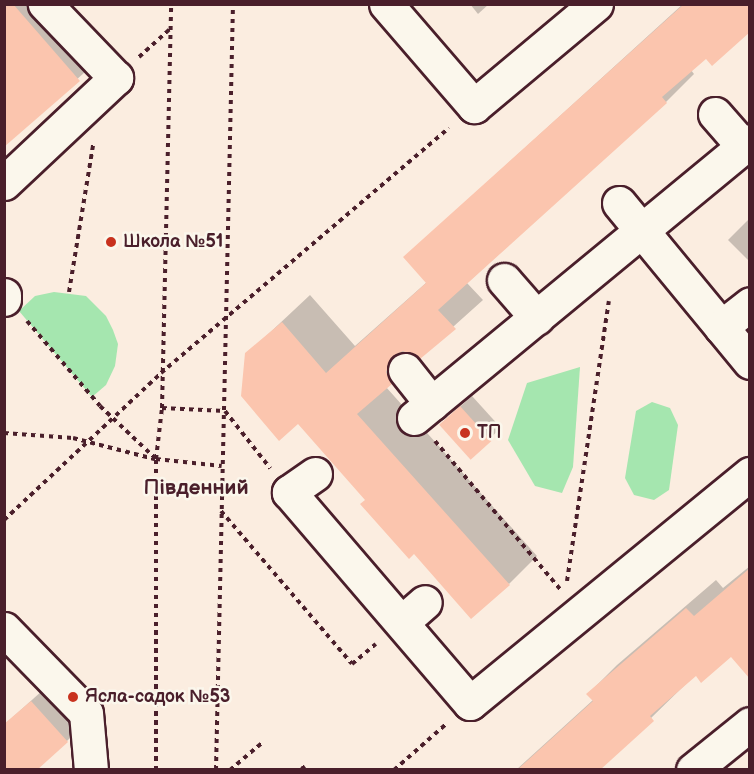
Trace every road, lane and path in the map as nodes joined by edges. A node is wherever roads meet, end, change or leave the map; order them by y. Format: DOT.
graph roads {
  1 [pos="45,4"];
  2 [pos="171,4"];
  3 [pos="233,4"];
  4 [pos="596,4"];
  5 [pos="399,9"];
  6 [pos="171,28"];
  7 [pos="116,78"];
  8 [pos="474,106"];
  9 [pos="715,114"];
  10 [pos="94,142"];
  11 [pos="746,144"];
  12 [pos="4,183"];
  13 [pos="619,203"];
  14 [pos="643,231"];
  15 [pos="616,252"];
  16 [pos="504,279"];
  17 [pos="69,292"];
  18 [pos="5,297"];
  19 [pos="750,304"];
  20 [pos="225,318"];
  21 [pos="537,318"];
  22 [pos="721,327"];
  23 [pos="750,362"];
  24 [pos="405,370"];
  25 [pos="161,373"];
  26 [pos="162,408"];
  27 [pos="225,411"];
  28 [pos="423,411"];
  29 [pos="112,418"];
  30 [pos="4,433"];
  31 [pos="89,442"];
  32 [pos="156,459"];
  33 [pos="222,466"];
  34 [pos="750,474"];
  35 [pos="302,483"];
  36 [pos="221,511"];
  37 [pos="4,520"];
  38 [pos="4,629"];
  39 [pos="352,664"];
  40 [pos="470,703"];
  41 [pos="750,724"];
  42 [pos="263,742"];
  43 [pos="696,761"];
  44 [pos="91,770"];
  45 [pos="156,770"];
  46 [pos="216,770"];
  47 [pos="230,770"];
  48 [pos="394,770"];
  1 -- 7 [label="lane"];
  2 -- 6 [label="path"];
  3 -- 20 [label="path"];
  4 -- 8 [label="lane"];
  5 -- 8 [label="lane"];
  6 -- 7 [label="path"];
  6 -- 25 [label="path"];
  7 -- 12 [label="lane"];
  8 -- 20 [label="path"];
  9 -- 11 [label="lane"];
  10 -- 17 [label="path"];
  11 -- 14 [label="lane"];
  13 -- 14 [label="lane"];
  14 -- 15 [label="lane"];
  14 -- 22 [label="lane"];
  15 -- 21 [label="lane"];
  15 -- 28 [label="path"];
  16 -- 21 [label="lane"];
  18 -- 29 [label="path"];
  19 -- 22 [label="lane"];
  20 -- 25 [label="path"];
  20 -- 27 [label="path"];
  21 -- 28 [label="lane"];
  22 -- 23 [label="lane"];
  24 -- 28 [label="lane"];
  25 -- 26 [label="path"];
  25 -- 29 [label="path"];
  26 -- 27 [label="path"];
  26 -- 32 [label="path"];
  27 -- 33 [label="path"];
  27 -- 35 [label="path"];
  29 -- 31 [label="path"];
  29 -- 32 [label="path"];
  30 -- 31 [label="path"];
  31 -- 32 [label="path"];
  31 -- 37 [label="path"];
  32 -- 33 [label="path"];
  32 -- 45 [label="path"];
  33 -- 36 [label="path"];
  34 -- 40 [label="lane"];
  35 -- 40 [label="lane"];
  36 -- 39 [label="path"];
  36 -- 46 [label="path"];
  38 -- 44 [label="lane"];
  40 -- 48 [label="path"];
  41 -- 43 [label="lane"];
  42 -- 47 [label="path"];
}
